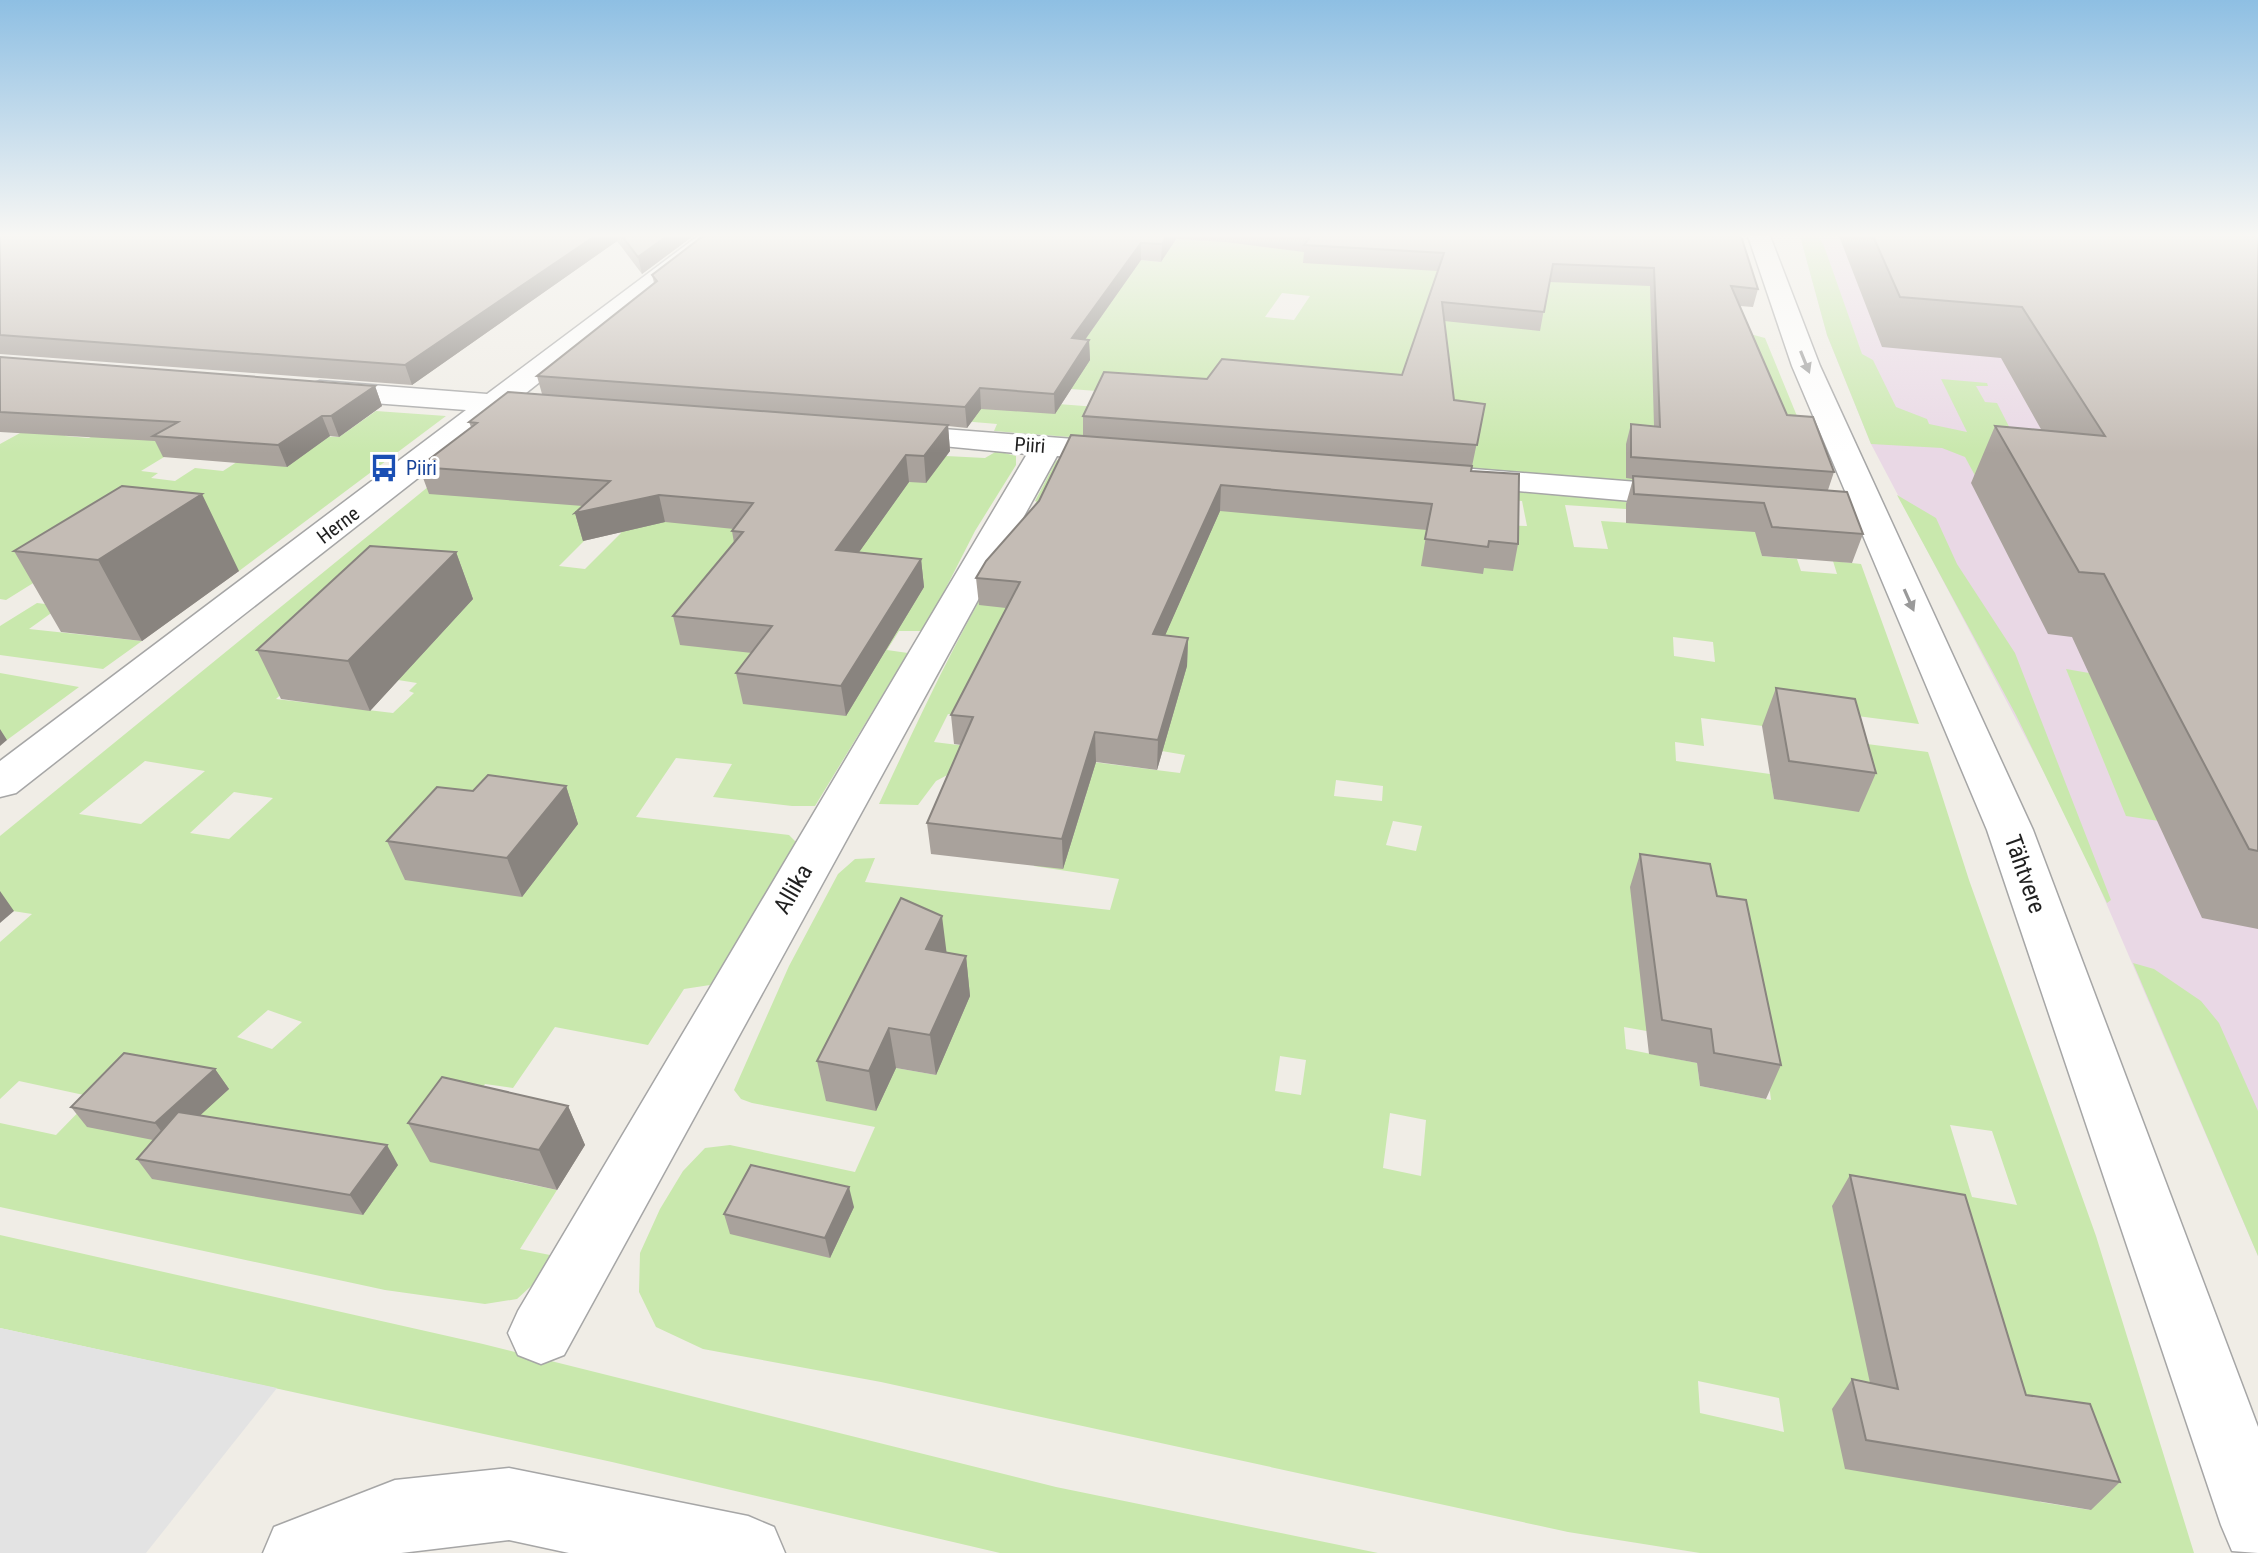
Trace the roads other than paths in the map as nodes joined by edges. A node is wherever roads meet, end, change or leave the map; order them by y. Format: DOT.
graph roads {
  1 [pos="619,308"];
  2 [pos="1781,308"];
  3 [pos="294,388"];
  4 [pos="496,404"];
  5 [pos="580,410"];
  6 [pos="866,432"];
  7 [pos="1047,446"];
  8 [pos="1148,454"];
  9 [pos="1429,475"];
  10 [pos="1716,498"];
  11 [pos="1759,501"];
  12 [pos="1869,510"];
  13 [pos="0,783"];
  14 [pos="541,1333"];
  15 [pos="2258,1525"];
  16 [pos="300,1553"];
  17 [pos="748,1553"];
  1 -- 4 [label="street, Herne"];
  2 -- 12 [label="street, Tähtvere, one-way"];
  3 -- 4 [label="street"];
  4 -- 5 [label="street"];
  4 -- 13 [label="street, Herne"];
  6 -- 7 [label="street, Piiri"];
  7 -- 8 [label="street, Piiri"];
  7 -- 14 [label="street, Allika"];
  9 -- 10 [label="street"];
  11 -- 12 [label="street"];
  12 -- 15 [label="street, Tähtvere, one-way"];
  16 -- 17 [label="street"];
}
